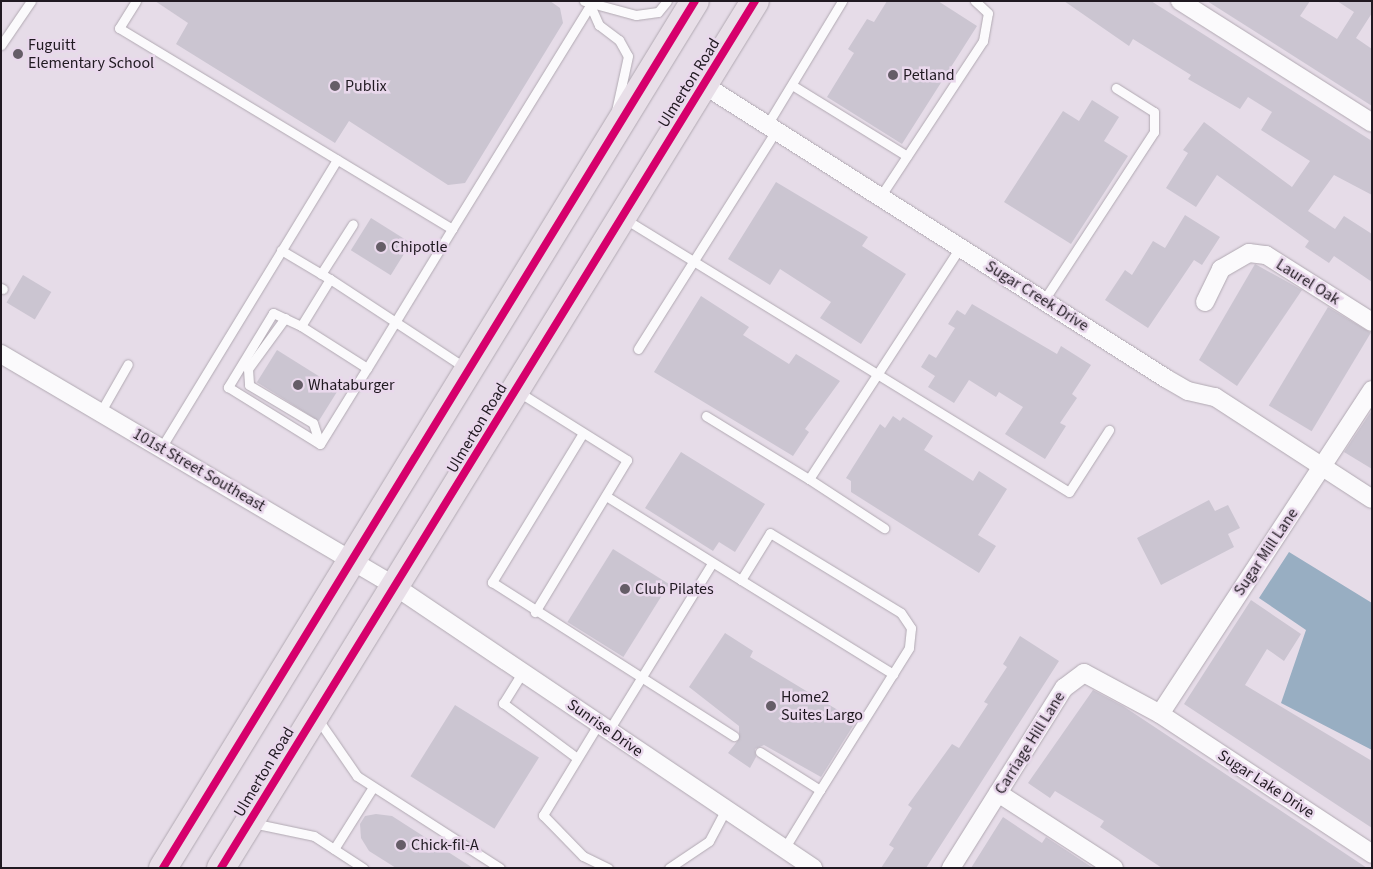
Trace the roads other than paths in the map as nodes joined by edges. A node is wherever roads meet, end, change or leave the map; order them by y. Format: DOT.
graph roads {
  1 [pos="31,1"];
  2 [pos="136,1"];
  3 [pos="667,1"];
  4 [pos="695,1"];
  5 [pos="755,1"];
  6 [pos="842,1"];
  7 [pos="975,1"];
  8 [pos="1180,1"];
  9 [pos="589,2"];
  10 [pos="1,45"];
  11 [pos="704,85"];
  12 [pos="792,85"];
  13 [pos="1116,88"];
  14 [pos="1372,123"];
  15 [pos="771,128"];
  16 [pos="612,137"];
  17 [pos="907,156"];
  18 [pos="338,160"];
  19 [pos="880,197"];
  20 [pos="622,218"];
  21 [pos="353,224"];
  22 [pos="452,229"];
  23 [pos="960,247"];
  24 [pos="281,250"];
  25 [pos="692,261"];
  26 [pos="325,277"];
  27 [pos="1044,300"];
  28 [pos="1205,302"];
  29 [pos="285,318"];
  30 [pos="1372,322"];
  31 [pos="394,325"];
  32 [pos="301,326"];
  33 [pos="638,349"];
  34 [pos="1,354"];
  35 [pos="128,364"];
  36 [pos="367,368"];
  37 [pos="470,370"];
  38 [pos="877,374"];
  39 [pos="1372,390"];
  40 [pos="516,391"];
  41 [pos="100,413"];
  42 [pos="706,416"];
  43 [pos="1109,430"];
  44 [pos="583,433"];
  45 [pos="320,444"];
  46 [pos="161,448"];
  47 [pos="1322,468"];
  48 [pos="809,479"];
  49 [pos="606,496"];
  50 [pos="1372,499"];
  51 [pos="884,528"];
  52 [pos="353,560"];
  53 [pos="712,563"];
  54 [pos="741,580"];
  55 [pos="396,587"];
  56 [pos="536,612"];
  57 [pos="522,673"];
  58 [pos="893,674"];
  59 [pos="641,678"];
  60 [pos="315,714"];
  61 [pos="1160,714"];
  62 [pos="604,727"];
  63 [pos="734,736"];
  64 [pos="760,752"];
  65 [pos="577,758"];
  66 [pos="373,787"];
  67 [pos="820,790"];
  68 [pos="998,793"];
  69 [pos="725,811"];
  70 [pos="249,823"];
  71 [pos="334,849"];
  72 [pos="784,849"];
  73 [pos="1372,854"];
  74 [pos="163,868"];
  75 [pos="221,868"];
  76 [pos="363,868"];
  77 [pos="500,868"];
  78 [pos="608,868"];
  79 [pos="670,868"];
  80 [pos="814,868"];
  81 [pos="951,868"];
  82 [pos="1114,868"];
  1 -- 10 [label="lane"];
  2 -- 18 [label="lane"];
  3 -- 9 [label="lane"];
  4 -- 16 [label="main road"];
  5 -- 11 [label="main road, Ulmerton Road"];
  6 -- 12 [label="lane"];
  7 -- 17 [label="lane"];
  8 -- 14 [label="street"];
  9 -- 16 [label="lane"];
  9 -- 22 [label="lane"];
  11 -- 15 [label="street, Sugar Creek Drive"];
  11 -- 20 [label="main road, Ulmerton Road"];
  12 -- 15 [label="lane"];
  12 -- 17 [label="lane"];
  13 -- 27 [label="lane"];
  15 -- 19 [label="street, Sugar Creek Drive"];
  15 -- 25 [label="lane"];
  16 -- 37 [label="main road"];
  17 -- 19 [label="lane"];
  18 -- 22 [label="lane"];
  18 -- 24 [label="lane"];
  19 -- 23 [label="street, Sugar Creek Drive"];
  20 -- 25 [label="lane"];
  20 -- 40 [label="main road, Ulmerton Road"];
  21 -- 26 [label="lane"];
  22 -- 31 [label="lane"];
  23 -- 27 [label="street, Sugar Creek Drive"];
  23 -- 38 [label="lane"];
  24 -- 26 [label="lane"];
  24 -- 46 [label="lane"];
  25 -- 33 [label="lane"];
  25 -- 38 [label="lane"];
  26 -- 31 [label="lane"];
  26 -- 32 [label="lane"];
  27 -- 47 [label="street, Sugar Creek Drive"];
  28 -- 30 [label="street, Laurel Oak"];
  29 -- 32 [label="lane"];
  29 -- 45 [label="lane"];
  29 -- 45 [label="lane"];
  31 -- 36 [label="lane"];
  31 -- 37 [label="lane"];
  32 -- 36 [label="lane"];
  34 -- 41 [label="street, 101st Street Southeast"];
  35 -- 41 [label="lane"];
  36 -- 45 [label="lane"];
  37 -- 52 [label="main road"];
  38 -- 43 [label="lane"];
  38 -- 48 [label="lane"];
  39 -- 47 [label="street, Sugar Mill Lane"];
  40 -- 44 [label="lane"];
  40 -- 55 [label="main road, Ulmerton Road"];
  41 -- 46 [label="street, 101st Street Southeast"];
  42 -- 48 [label="lane"];
  44 -- 49 [label="lane"];
  44 -- 56 [label="lane"];
  46 -- 52 [label="street, 101st Street Southeast"];
  47 -- 50 [label="street, Sugar Creek Drive"];
  47 -- 61 [label="street, Sugar Mill Lane"];
  48 -- 51 [label="lane"];
  49 -- 53 [label="lane"];
  49 -- 56 [label="lane"];
  52 -- 55 [label="street, 101st Street Southeast"];
  52 -- 74 [label="main road"];
  53 -- 54 [label="lane"];
  53 -- 59 [label="lane"];
  54 -- 58 [label="lane"];
  54 -- 58 [label="lane"];
  55 -- 57 [label="street, Sunrise Drive"];
  55 -- 60 [label="main road, Ulmerton Road"];
  56 -- 59 [label="lane"];
  57 -- 62 [label="street, Sunrise Drive"];
  57 -- 65 [label="lane"];
  58 -- 67 [label="lane"];
  59 -- 62 [label="lane"];
  59 -- 63 [label="lane"];
  60 -- 66 [label="lane"];
  60 -- 70 [label="main road, Ulmerton Road"];
  61 -- 68 [label="street, Carriage Hill Lane"];
  61 -- 73 [label="street, Sugar Lake Drive"];
  62 -- 65 [label="lane"];
  62 -- 69 [label="street, Sunrise Drive"];
  64 -- 67 [label="lane"];
  65 -- 78 [label="lane"];
  66 -- 71 [label="lane"];
  66 -- 77 [label="lane"];
  67 -- 72 [label="lane"];
  68 -- 81 [label="street, Carriage Hill Lane"];
  68 -- 82 [label="street"];
  69 -- 72 [label="street, Sunrise Drive"];
  69 -- 79 [label="lane"];
  70 -- 71 [label="lane"];
  70 -- 75 [label="main road, Ulmerton Road"];
  71 -- 76 [label="lane"];
  72 -- 80 [label="street, Sunrise Drive"];
}
